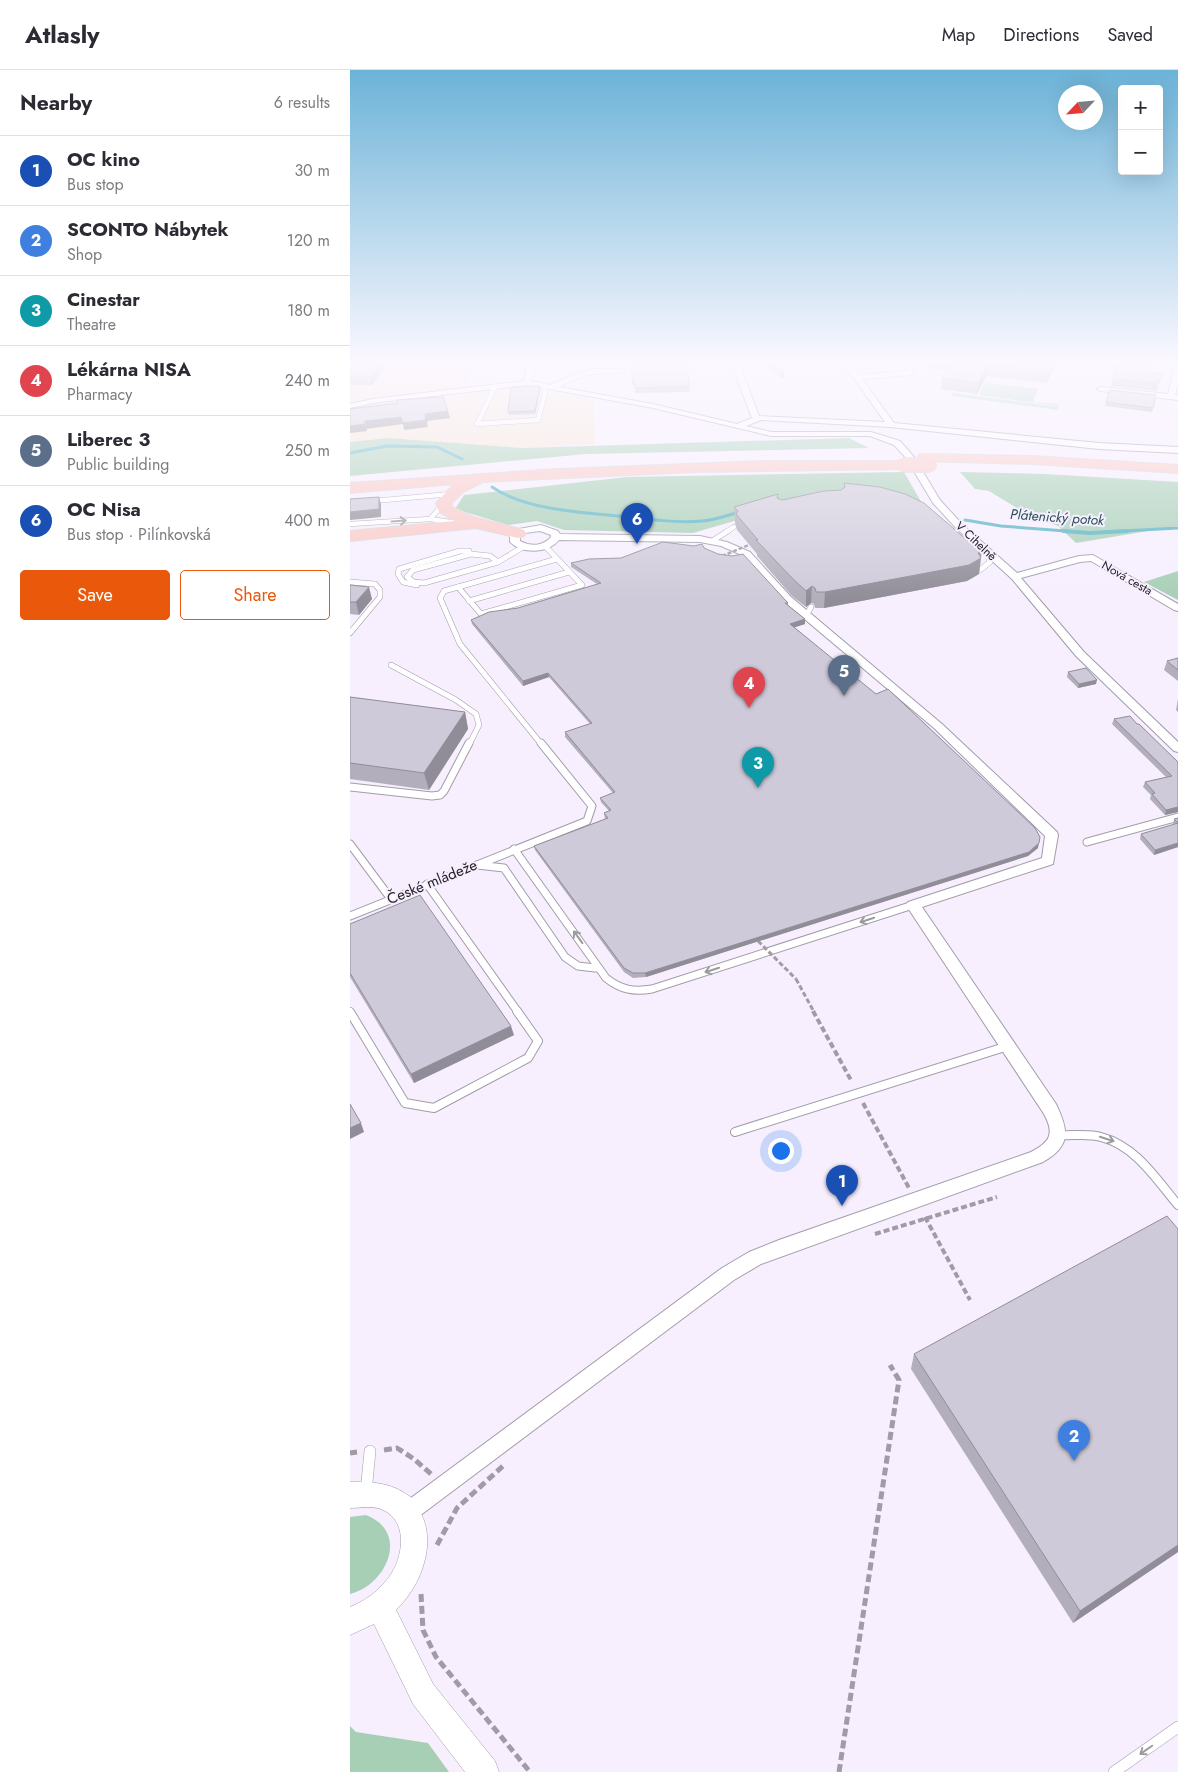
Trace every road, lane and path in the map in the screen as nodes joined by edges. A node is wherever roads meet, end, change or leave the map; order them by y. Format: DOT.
graph roads {
  1 [pos="896,442"];
  2 [pos="1063,442"];
  3 [pos="1178,450"];
  4 [pos="900,461"];
  5 [pos="927,462"];
  6 [pos="1178,468"];
  7 [pos="547,472"];
  8 [pos="1178,476"];
  9 [pos="350,480"];
  10 [pos="350,488"];
  11 [pos="447,498"];
  12 [pos="368,502"];
  13 [pos="430,519"];
  14 [pos="350,524"];
  15 [pos="462,524"];
  16 [pos="485,525"];
  17 [pos="734,527"];
  18 [pos="350,536"];
  19 [pos="556,537"];
  20 [pos="520,540"];
  21 [pos="712,541"];
  22 [pos="749,545"];
  23 [pos="545,546"];
  24 [pos="987,552"];
  25 [pos="484,554"];
  26 [pos="717,558"];
  27 [pos="557,559"];
  28 [pos="498,562"];
  29 [pos="980,570"];
  30 [pos="569,572"];
  31 [pos="1015,577"];
  32 [pos="431,581"];
  33 [pos="350,582"];
  34 [pos="458,587"];
  35 [pos="469,601"];
  36 [pos="1178,608"];
  37 [pos="352,627"];
  38 [pos="350,633"];
  39 [pos="391,665"];
  40 [pos="1178,748"];
  41 [pos="350,787"];
  42 [pos="1178,817"];
  43 [pos="1087,842"];
  44 [pos="351,846"];
  45 [pos="514,849"];
  46 [pos="472,866"];
  47 [pos="426,884"];
  48 [pos="391,899"];
  49 [pos="913,905"];
  50 [pos="350,916"];
  51 [pos="758,942"];
  52 [pos="595,968"];
  53 [pos="350,1012"];
  54 [pos="1008,1046"];
  55 [pos="858,1093"];
  56 [pos="735,1132"];
  57 [pos="1058,1135"];
  58 [pos="997,1197"];
  59 [pos="916,1200"];
  60 [pos="1178,1205"];
  61 [pos="925,1218"];
  62 [pos="872,1235"];
  63 [pos="970,1300"];
  64 [pos="890,1365"];
  65 [pos="370,1452"];
  66 [pos="350,1453"];
  67 [pos="508,1462"];
  68 [pos="443,1486"];
  69 [pos="358,1493"];
  70 [pos="457,1508"];
  71 [pos="407,1513"];
  72 [pos="435,1550"];
  73 [pos="423,1588"];
  74 [pos="380,1608"];
  75 [pos="350,1621"];
  76 [pos="1178,1727"];
  77 [pos="484,1772"];
  78 [pos="530,1772"];
  79 [pos="839,1772"];
  80 [pos="1114,1772"];
  1 -- 24 [label="street, V Cihelně"];
  2 -- 3 [label="street"];
  4 -- 5 [label="highway, bridge"];
  4 -- 7 [label="highway"];
  4 -- 9 [label="highway"];
  5 -- 6 [label="highway"];
  5 -- 8 [label="highway"];
  7 -- 10 [label="highway"];
  7 -- 11 [label="highway"];
  11 -- 12 [label="lane"];
  11 -- 13 [label="lane"];
  11 -- 16 [label="highway"];
  14 -- 13 [label="lane, one-way"];
  13 -- 15 [label="lane"];
  15 -- 16 [label="highway"];
  15 -- 18 [label="highway"];
  16 -- 20 [label="highway"];
  17 -- 21 [label="lane"];
  19 -- 20 [label="street"];
  19 -- 21 [label="street"];
  19 -- 23 [label="street"];
  20 -- 23 [label="street"];
  20 -- 28 [label="lane"];
  21 -- 49 [label="street"];
  22 -- 26 [label="path, bridge"];
  23 -- 27 [label="lane"];
  24 -- 29 [label="lane"];
  24 -- 31 [label="street, V Cihelně"];
  25 -- 28 [label="lane"];
  25 -- 32 [label="lane"];
  25 -- 32 [label="lane"];
  27 -- 30 [label="lane"];
  27 -- 34 [label="lane"];
  28 -- 32 [label="lane"];
  30 -- 35 [label="lane"];
  30 -- 35 [label="lane"];
  31 -- 36 [label="street, Nová cesta"];
  31 -- 40 [label="street, V Cihelně"];
  33 -- 37 [label="lane"];
  34 -- 35 [label="lane"];
  34 -- 45 [label="lane, České mládeže"];
  37 -- 38 [label="lane"];
  39 -- 41 [label="lane"];
  42 -- 43 [label="lane"];
  44 -- 48 [label="lane"];
  45 -- 46 [label="lane, České mládeže"];
  49 -- 45 [label="lane, one-way"];
  46 -- 47 [label="lane, České mládeže"];
  46 -- 52 [label="lane"];
  47 -- 48 [label="lane, České mládeže"];
  47 -- 53 [label="lane"];
  48 -- 50 [label="lane, České mládeže"];
  49 -- 54 [label="street"];
  51 -- 55 [label="path, bridge"];
  54 -- 55 [label="lane"];
  54 -- 57 [label="street"];
  55 -- 56 [label="lane"];
  55 -- 59 [label="path"];
  57 -- 59 [label="street"];
  57 -- 60 [label="lane, one-way"];
  58 -- 61 [label="path"];
  59 -- 61 [label="path"];
  59 -- 68 [label="street"];
  61 -- 62 [label="path"];
  61 -- 63 [label="path"];
  64 -- 79 [label="path"];
  65 -- 66 [label="path"];
  65 -- 68 [label="path"];
  65 -- 69 [label="lane"];
  67 -- 70 [label="path"];
  68 -- 70 [label="path"];
  68 -- 71 [label="street"];
  69 -- 71 [label="street"];
  70 -- 72 [label="path"];
  71 -- 74 [label="street"];
  73 -- 78 [label="path"];
  74 -- 75 [label="street"];
  74 -- 77 [label="street"];
  76 -- 80 [label="lane, one-way"];
}
